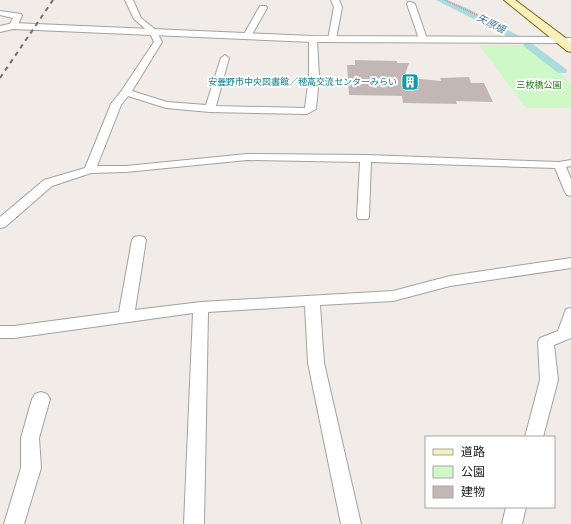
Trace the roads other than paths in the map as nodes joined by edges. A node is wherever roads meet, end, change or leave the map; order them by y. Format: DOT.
graph roads {
  1 [pos="129,0"];
  2 [pos="335,0"];
  3 [pos="509,0"];
  4 [pos="412,4"];
  5 [pos="263,8"];
  6 [pos="0,14"];
  7 [pos="13,26"];
  8 [pos="0,29"];
  9 [pos="153,32"];
  10 [pos="247,36"];
  11 [pos="313,39"];
  12 [pos="332,39"];
  13 [pos="423,40"];
  14 [pos="566,40"];
  15 [pos="571,48"];
  16 [pos="225,58"];
  17 [pos="126,92"];
  18 [pos="210,109"];
  19 [pos="366,158"];
  20 [pos="571,163"];
  21 [pos="559,165"];
  22 [pos="90,170"];
  23 [pos="571,192"];
  24 [pos="363,216"];
  25 [pos="0,224"];
  26 [pos="140,240"];
  27 [pos="571,263"];
  28 [pos="312,300"];
  29 [pos="201,307"];
  30 [pos="571,313"];
  31 [pos="126,317"];
  32 [pos="0,332"];
  33 [pos="41,399"];
  34 [pos="534,436"];
  35 [pos="516,508"];
  36 [pos="14,524"];
  37 [pos="194,524"];
  38 [pos="351,524"];
  39 [pos="512,524"];
  1 -- 9 [label="street"];
  2 -- 12 [label="street"];
  3 -- 14 [label="main road"];
  4 -- 13 [label="street"];
  5 -- 10 [label="street"];
  6 -- 7 [label="street"];
  7 -- 8 [label="street"];
  7 -- 9 [label="street"];
  9 -- 10 [label="street"];
  9 -- 17 [label="street"];
  10 -- 11 [label="street"];
  11 -- 12 [label="street"];
  11 -- 18 [label="street"];
  12 -- 13 [label="street"];
  13 -- 14 [label="street"];
  14 -- 15 [label="main road"];
  16 -- 18 [label="street"];
  17 -- 18 [label="street"];
  17 -- 22 [label="street"];
  19 -- 21 [label="street"];
  19 -- 22 [label="street"];
  19 -- 24 [label="street"];
  20 -- 21 [label="street"];
  21 -- 23 [label="street"];
  22 -- 25 [label="street"];
  26 -- 31 [label="street"];
  27 -- 28 [label="street"];
  28 -- 29 [label="street"];
  28 -- 38 [label="street"];
  29 -- 31 [label="street"];
  29 -- 37 [label="street"];
  30 -- 34 [label="street"];
  31 -- 32 [label="street"];
  33 -- 36 [label="street"];
  35 -- 39 [label="street"];
}
